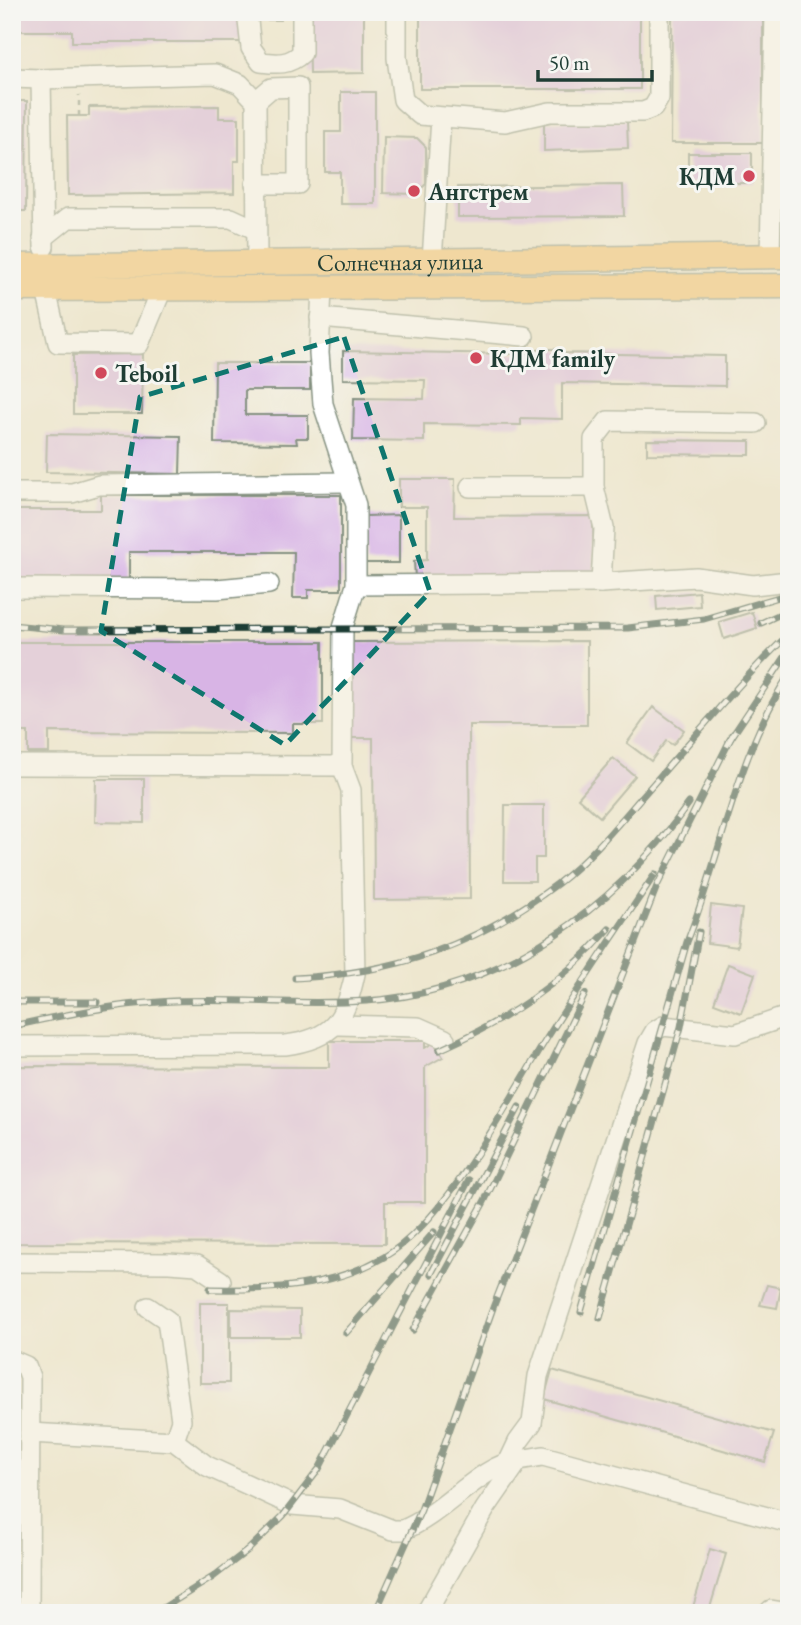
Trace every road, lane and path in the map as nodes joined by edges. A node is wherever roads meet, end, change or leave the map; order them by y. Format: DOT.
graph roads {
  1 [pos="247,12"];
  2 [pos="302,12"];
  3 [pos="397,12"];
  4 [pos="659,12"];
  5 [pos="775,12"];
  6 [pos="12,78"];
  7 [pos="79,78"];
  8 [pos="41,79"];
  9 [pos="256,101"];
  10 [pos="79,116"];
  11 [pos="441,118"];
  12 [pos="255,184"];
  13 [pos="255,229"];
  14 [pos="43,238"];
  15 [pos="779,257"];
  16 [pos="432,261"];
  17 [pos="257,262"];
  18 [pos="46,265"];
  19 [pos="12,266"];
  20 [pos="789,286"];
  21 [pos="12,289"];
  22 [pos="162,289"];
  23 [pos="322,289"];
  24 [pos="46,290"];
  25 [pos="320,318"];
  26 [pos="524,336"];
  27 [pos="755,423"];
  28 [pos="347,482"];
  29 [pos="470,487"];
  30 [pos="594,487"];
  31 [pos="12,493"];
  32 [pos="789,581"];
  33 [pos="601,583"];
  34 [pos="269,584"];
  35 [pos="356,585"];
  36 [pos="12,588"];
  37 [pos="12,765"];
  38 [pos="342,766"];
  39 [pos="785,1017"];
  40 [pos="337,1025"];
  41 [pos="445,1039"];
  42 [pos="12,1046"];
  43 [pos="12,1262"];
  44 [pos="221,1281"];
  45 [pos="148,1307"];
  46 [pos="12,1360"];
  47 [pos="30,1433"];
  48 [pos="174,1441"];
  49 [pos="514,1461"];
  50 [pos="789,1523"];
  51 [pos="24,1607"];
  52 [pos="426,1613"];
  53 [pos="768,1613"];
  54 [pos="789,1613"];
  1 -- 2 [label="lane"];
  3 -- 11 [label="lane"];
  4 -- 11 [label="lane"];
  5 -- 15 [label="lane"];
  6 -- 8 [label="lane"];
  7 -- 8 [label="lane"];
  7 -- 9 [label="lane"];
  7 -- 10 [label="path"];
  8 -- 14 [label="lane"];
  9 -- 12 [label="lane"];
  9 -- 12 [label="lane"];
  11 -- 16 [label="lane"];
  12 -- 13 [label="lane"];
  13 -- 14 [label="lane"];
  13 -- 17 [label="lane"];
  14 -- 18 [label="lane"];
  15 -- 16 [label="main road, Солнечная улица"];
  16 -- 17 [label="main road, Солнечная улица"];
  17 -- 18 [label="main road, Солнечная улица"];
  18 -- 19 [label="main road, Солнечная улица"];
  20 -- 23 [label="main road, Солнечная улица"];
  21 -- 24 [label="main road, Солнечная улица"];
  22 -- 23 [label="main road, Солнечная улица"];
  22 -- 24 [label="main road, Солнечная улица"];
  22 -- 24 [label="lane"];
  23 -- 25 [label="lane"];
  25 -- 26 [label="lane"];
  25 -- 28 [label="lane"];
  27 -- 30 [label="lane"];
  28 -- 31 [label="lane"];
  28 -- 35 [label="lane"];
  29 -- 30 [label="lane"];
  30 -- 33 [label="lane"];
  32 -- 33 [label="lane"];
  33 -- 35 [label="lane"];
  34 -- 36 [label="lane"];
  35 -- 38 [label="lane"];
  37 -- 38 [label="lane"];
  38 -- 40 [label="lane"];
  39 -- 49 [label="lane"];
  40 -- 41 [label="lane"];
  40 -- 42 [label="lane"];
  43 -- 44 [label="lane"];
  45 -- 48 [label="lane"];
  46 -- 47 [label="lane"];
  47 -- 48 [label="lane"];
  47 -- 51 [label="lane"];
  48 -- 49 [label="lane"];
  49 -- 50 [label="lane"];
  49 -- 52 [label="lane"];
  53 -- 54 [label="lane"];
}
